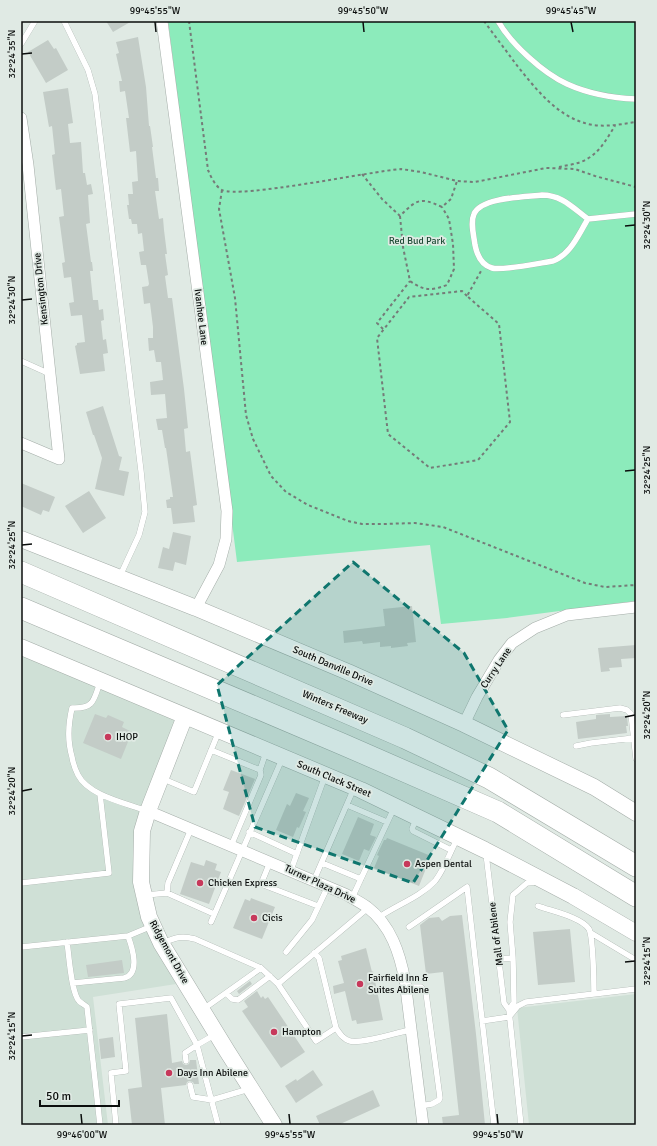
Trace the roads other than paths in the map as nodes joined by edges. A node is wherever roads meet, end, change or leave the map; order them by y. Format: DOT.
graph roads {
  1 [pos="35,21"];
  2 [pos="64,21"];
  3 [pos="162,21"];
  4 [pos="498,21"];
  5 [pos="21,44"];
  6 [pos="636,99"];
  7 [pos="21,118"];
  8 [pos="24,166"];
  9 [pos="636,214"];
  10 [pos="588,219"];
  11 [pos="21,361"];
  12 [pos="50,374"];
  13 [pos="21,443"];
  14 [pos="21,539"];
  15 [pos="21,572"];
  16 [pos="119,578"];
  17 [pos="636,607"];
  18 [pos="21,608"];
  19 [pos="196,608"];
  20 [pos="21,647"];
  21 [pos="101,681"];
  22 [pos="563,715"];
  23 [pos="184,716"];
  24 [pos="464,724"];
  25 [pos="219,731"];
  26 [pos="634,738"];
  27 [pos="576,746"];
  28 [pos="211,750"];
  29 [pos="266,750"];
  30 [pos="282,757"];
  31 [pos="636,759"];
  32 [pos="260,770"];
  33 [pos="326,775"];
  34 [pos="161,778"];
  35 [pos="355,787"];
  36 [pos="100,794"];
  37 [pos="347,805"];
  38 [pos="395,806"];
  39 [pos="148,811"];
  40 [pos="636,813"];
  41 [pos="388,822"];
  42 [pos="191,829"];
  43 [pos="250,832"];
  44 [pos="455,843"];
  45 [pos="231,846"];
  46 [pos="242,850"];
  47 [pos="485,850"];
  48 [pos="297,854"];
  49 [pos="270,862"];
  50 [pos="322,862"];
  51 [pos="636,866"];
  52 [pos="291,870"];
  53 [pos="361,878"];
  54 [pos="314,880"];
  55 [pos="544,881"];
  56 [pos="21,883"];
  57 [pos="328,886"];
  58 [pos="167,893"];
  59 [pos="144,895"];
  60 [pos="636,896"];
  61 [pos="352,898"];
  62 [pos="318,906"];
  63 [pos="538,906"];
  64 [pos="368,908"];
  65 [pos="214,914"];
  66 [pos="378,919"];
  67 [pos="210,922"];
  68 [pos="153,925"];
  69 [pos="409,927"];
  70 [pos="590,933"];
  71 [pos="636,933"];
  72 [pos="128,936"];
  73 [pos="67,942"];
  74 [pos="161,943"];
  75 [pos="21,947"];
  76 [pos="286,952"];
  77 [pos="314,953"];
  78 [pos="513,958"];
  79 [pos="499,959"];
  80 [pos="636,960"];
  81 [pos="261,968"];
  82 [pos="270,976"];
  83 [pos="73,983"];
  84 [pos="278,984"];
  85 [pos="405,987"];
  86 [pos="636,989"];
  87 [pos="226,993"];
  88 [pos="594,994"];
  89 [pos="202,1010"];
  90 [pos="509,1010"];
  91 [pos="509,1017"];
  92 [pos="482,1021"];
  93 [pos="336,1028"];
  94 [pos="90,1030"];
  95 [pos="410,1030"];
  96 [pos="216,1034"];
  97 [pos="21,1038"];
  98 [pos="197,1045"];
  99 [pos="186,1061"];
  100 [pos="190,1085"];
  101 [pos="251,1088"];
  102 [pos="212,1100"];
  103 [pos="420,1106"];
  104 [pos="100,1125"];
  105 [pos="116,1125"];
  106 [pos="218,1125"];
  107 [pos="274,1125"];
  108 [pos="423,1125"];
  109 [pos="494,1125"];
  110 [pos="521,1125"];
  1 -- 5 [label="lane"];
  2 -- 16 [label="lane"];
  3 -- 19 [label="street, Ivanhoe Lane"];
  4 -- 6 [label="lane"];
  7 -- 8 [label="street, Kensington Drive"];
  8 -- 12 [label="street, Kensington Drive"];
  9 -- 10 [label="lane"];
  10 -- 10 [label="lane"];
  11 -- 12 [label="lane"];
  12 -- 13 [label="street, Kensington Drive"];
  14 -- 16 [label="main road, South Danville Drive"];
  15 -- 51 [label="highway, Winters Freeway"];
  16 -- 19 [label="main road, South Danville Drive"];
  17 -- 24 [label="street, Curry Lane"];
  18 -- 60 [label="highway"];
  19 -- 24 [label="main road, South Danville Drive"];
  20 -- 21 [label="main road, South Clack Street"];
  21 -- 23 [label="main road, South Clack Street"];
  21 -- 36 [label="lane"];
  22 -- 26 [label="lane"];
  23 -- 25 [label="main road, South Clack Street"];
  23 -- 34 [label="main road, Ridgemont Drive"];
  24 -- 40 [label="main road, South Danville Drive"];
  25 -- 28 [label="lane"];
  25 -- 29 [label="main road, South Clack Street"];
  26 -- 27 [label="lane"];
  26 -- 31 [label="lane"];
  28 -- 32 [label="lane"];
  28 -- 34 [label="lane"];
  29 -- 30 [label="main road, South Clack Street"];
  29 -- 32 [label="lane"];
  30 -- 33 [label="main road, South Clack Street"];
  30 -- 43 [label="lane"];
  32 -- 45 [label="lane"];
  33 -- 35 [label="main road, South Clack Street"];
  33 -- 48 [label="lane"];
  34 -- 39 [label="main road, Ridgemont Drive"];
  35 -- 37 [label="lane"];
  35 -- 38 [label="main road, South Clack Street"];
  36 -- 39 [label="lane"];
  36 -- 56 [label="lane"];
  37 -- 41 [label="lane"];
  37 -- 50 [label="lane"];
  38 -- 41 [label="lane"];
  38 -- 44 [label="main road, South Clack Street"];
  39 -- 42 [label="street, Turner Plaza Drive"];
  39 -- 59 [label="main road, Ridgemont Drive"];
  41 -- 53 [label="lane"];
  42 -- 45 [label="street, Turner Plaza Drive"];
  42 -- 58 [label="lane"];
  43 -- 46 [label="lane"];
  43 -- 48 [label="lane"];
  44 -- 47 [label="main road, South Clack Street"];
  44 -- 66 [label="lane"];
  45 -- 46 [label="street, Turner Plaza Drive"];
  46 -- 49 [label="street, Turner Plaza Drive"];
  46 -- 65 [label="lane"];
  47 -- 55 [label="main road, South Clack Street"];
  47 -- 79 [label="lane, Mall of Abilene"];
  48 -- 52 [label="lane"];
  49 -- 52 [label="street, Turner Plaza Drive"];
  49 -- 62 [label="lane"];
  50 -- 53 [label="lane"];
  50 -- 54 [label="lane"];
  52 -- 54 [label="street, Turner Plaza Drive"];
  53 -- 61 [label="lane"];
  54 -- 57 [label="street, Turner Plaza Drive"];
  55 -- 71 [label="main road, South Clack Street"];
  55 -- 78 [label="lane"];
  57 -- 61 [label="street, Turner Plaza Drive"];
  57 -- 62 [label="lane"];
  58 -- 59 [label="lane"];
  58 -- 65 [label="lane"];
  59 -- 68 [label="main road, Ridgemont Drive"];
  61 -- 64 [label="street, Turner Plaza Drive"];
  62 -- 76 [label="lane"];
  63 -- 70 [label="lane"];
  64 -- 66 [label="street, Turner Plaza Drive"];
  64 -- 77 [label="lane"];
  65 -- 67 [label="lane"];
  66 -- 85 [label="street, Turner Plaza Drive"];
  68 -- 72 [label="lane"];
  68 -- 74 [label="main road, Ridgemont Drive"];
  69 -- 92 [label="lane"];
  70 -- 80 [label="lane"];
  70 -- 88 [label="lane"];
  72 -- 73 [label="lane"];
  72 -- 83 [label="lane"];
  73 -- 75 [label="lane"];
  73 -- 83 [label="lane"];
  74 -- 81 [label="lane"];
  74 -- 89 [label="main road, Ridgemont Drive"];
  77 -- 84 [label="lane"];
  77 -- 93 [label="lane"];
  78 -- 79 [label="lane"];
  78 -- 90 [label="lane"];
  79 -- 90 [label="lane, Mall of Abilene"];
  81 -- 82 [label="lane"];
  81 -- 87 [label="lane"];
  82 -- 84 [label="lane"];
  82 -- 87 [label="lane"];
  83 -- 94 [label="lane"];
  84 -- 93 [label="lane"];
  85 -- 95 [label="street, Turner Plaza Drive"];
  85 -- 103 [label="lane"];
  86 -- 88 [label="lane"];
  87 -- 89 [label="lane"];
  88 -- 91 [label="lane"];
  89 -- 96 [label="main road, Ridgemont Drive"];
  90 -- 91 [label="lane, Mall of Abilene"];
  91 -- 92 [label="lane"];
  91 -- 110 [label="lane, Mall of Abilene"];
  92 -- 109 [label="lane"];
  93 -- 95 [label="lane"];
  94 -- 97 [label="lane"];
  94 -- 104 [label="lane"];
  95 -- 103 [label="street, Turner Plaza Drive"];
  96 -- 98 [label="lane"];
  96 -- 101 [label="main road, Ridgemont Drive"];
  98 -- 99 [label="lane"];
  98 -- 102 [label="lane"];
  98 -- 105 [label="lane"];
  100 -- 102 [label="lane"];
  101 -- 102 [label="lane"];
  101 -- 107 [label="main road, Ridgemont Drive"];
  102 -- 106 [label="lane"];
  103 -- 108 [label="street, Turner Plaza Drive"];
}
